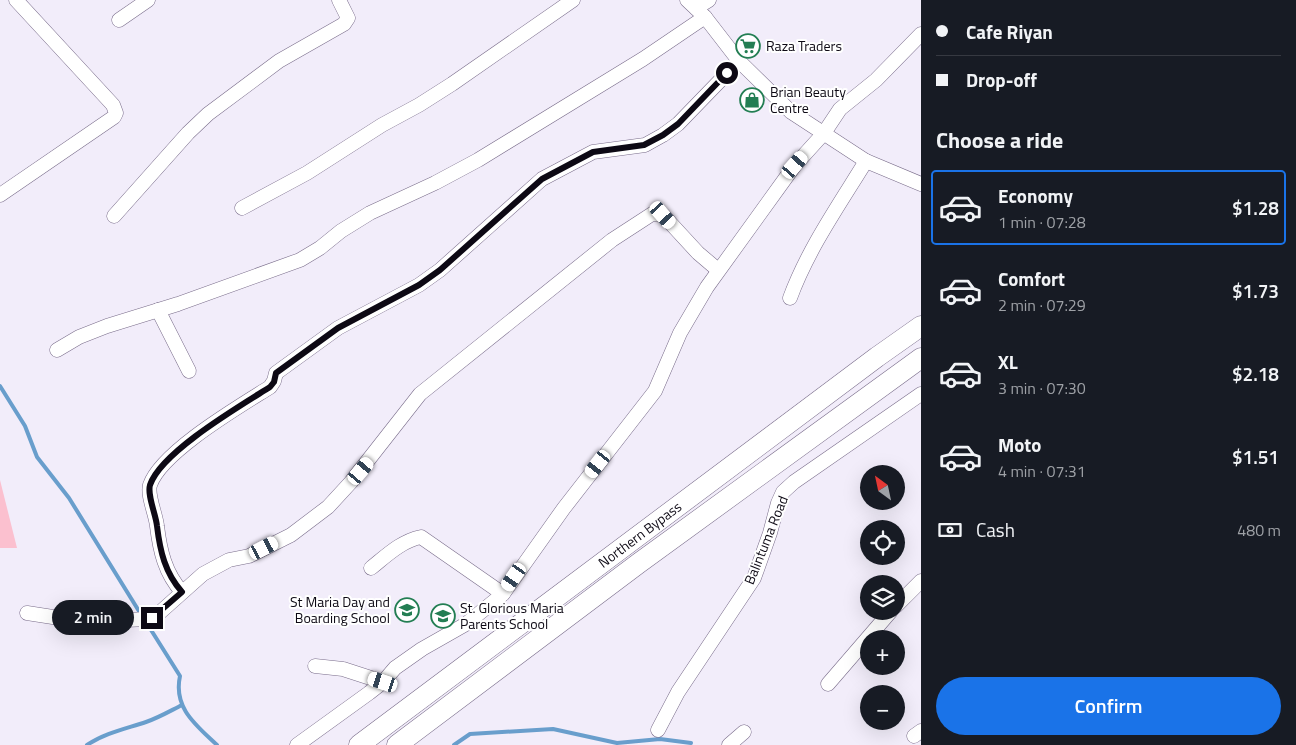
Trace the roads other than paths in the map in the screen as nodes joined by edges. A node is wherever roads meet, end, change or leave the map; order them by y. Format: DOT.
graph roads {
  1 [pos="16,0"];
  2 [pos="148,0"];
  3 [pos="339,0"];
  4 [pos="572,0"];
  5 [pos="709,0"];
  6 [pos="696,9"];
  7 [pos="119,20"];
  8 [pos="921,34"];
  9 [pos="739,61"];
  10 [pos="824,133"];
  11 [pos="866,161"];
  12 [pos="921,184"];
  13 [pos="0,195"];
  14 [pos="242,208"];
  15 [pos="114,216"];
  16 [pos="718,270"];
  17 [pos="790,298"];
  18 [pos="158,310"];
  19 [pos="921,326"];
  20 [pos="57,350"];
  21 [pos="921,358"];
  22 [pos="189,371"];
  23 [pos="921,394"];
  24 [pos="371,568"];
  25 [pos="921,581"];
  26 [pos="182,592"];
  27 [pos="503,594"];
  28 [pos="905,597"];
  29 [pos="27,613"];
  30 [pos="883,620"];
  31 [pos="315,666"];
  32 [pos="383,682"];
  33 [pos="828,684"];
  34 [pos="658,730"];
  35 [pos="744,732"];
  36 [pos="292,744"];
  37 [pos="360,745"];
  38 [pos="397,745"];
  39 [pos="729,745"];
  1 -- 13 [label="street"];
  2 -- 7 [label="street"];
  3 -- 15 [label="street"];
  4 -- 14 [label="street"];
  5 -- 6 [label="street"];
  6 -- 9 [label="street"];
  6 -- 18 [label="street"];
  8 -- 10 [label="street"];
  9 -- 10 [label="street"];
  9 -- 26 [label="street"];
  10 -- 11 [label="street"];
  10 -- 16 [label="street"];
  11 -- 12 [label="street"];
  11 -- 17 [label="street"];
  16 -- 26 [label="street"];
  16 -- 27 [label="street"];
  18 -- 20 [label="street"];
  18 -- 22 [label="street"];
  19 -- 37 [label="highway, Northern Bypass"];
  21 -- 38 [label="highway, Northern Bypass"];
  23 -- 34 [label="street, Balintuma Road"];
  24 -- 27 [label="street"];
  25 -- 28 [label="street"];
  26 -- 29 [label="street"];
  27 -- 32 [label="street"];
  30 -- 33 [label="street"];
  31 -- 32 [label="street"];
  32 -- 36 [label="street"];
  35 -- 39 [label="street"];
}
